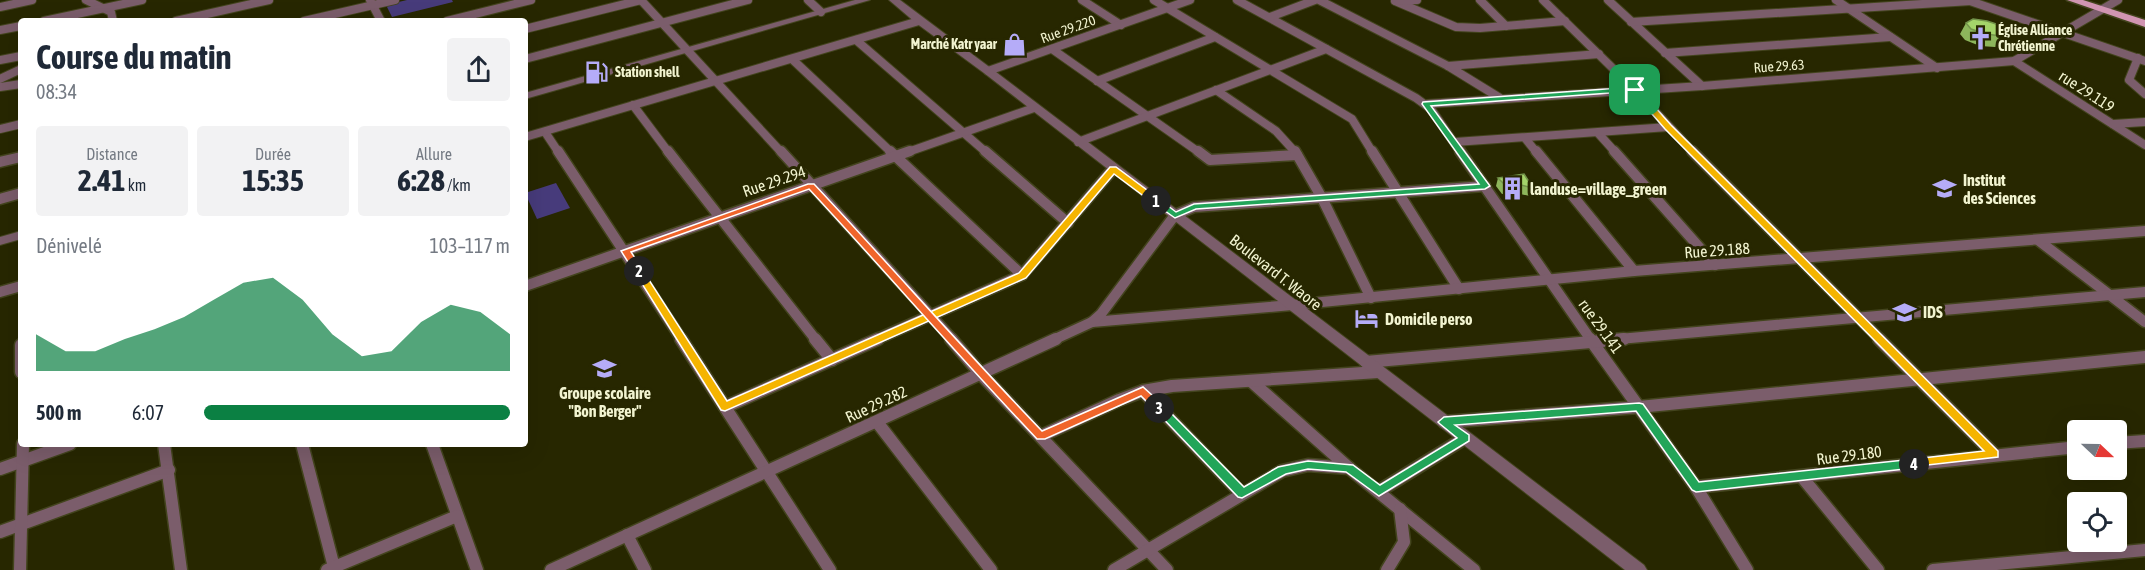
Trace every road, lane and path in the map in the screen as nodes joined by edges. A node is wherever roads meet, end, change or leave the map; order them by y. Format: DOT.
graph roads {
  1 [pos="32,0"];
  2 [pos="86,0"];
  3 [pos="142,0"];
  4 [pos="269,0"];
  5 [pos="395,0"];
  6 [pos="531,0"];
  7 [pos="641,0"];
  8 [pos="748,0"];
  9 [pos="808,0"];
  10 [pos="865,0"];
  11 [pos="894,0"];
  12 [pos="1082,0"];
  13 [pos="1154,0"];
  14 [pos="1190,0"];
  15 [pos="1238,0"];
  16 [pos="1317,0"];
  17 [pos="1417,0"];
  18 [pos="1480,0"];
  19 [pos="1543,0"];
  20 [pos="1608,0"];
  21 [pos="1836,0"];
  22 [pos="2072,0"];
  23 [pos="2085,0"];
  24 [pos="2118,0"];
  25 [pos="1394,1"];
  26 [pos="1969,1"];
  27 [pos="371,3"];
  28 [pos="0,7"];
  29 [pos="104,8"];
  30 [pos="1169,8"];
  31 [pos="2103,8"];
  32 [pos="1850,9"];
  33 [pos="821,12"];
  34 [pos="1270,17"];
  35 [pos="58,18"];
  36 [pos="112,18"];
  37 [pos="189,18"];
  38 [pos="315,18"];
  39 [pos="379,18"];
  40 [pos="459,18"];
  41 [pos="2145,19"];
  42 [pos="919,21"];
  43 [pos="1564,21"];
  44 [pos="1631,22"];
  45 [pos="663,23"];
  46 [pos="2145,24"];
  47 [pos="1121,25"];
  48 [pos="1506,26"];
  49 [pos="18,27"];
  50 [pos="528,28"];
  51 [pos="0,30"];
  52 [pos="2060,33"];
  53 [pos="1215,37"];
  54 [pos="1890,37"];
  55 [pos="856,40"];
  56 [pos="1052,49"];
  57 [pos="1326,49"];
  58 [pos="687,51"];
  59 [pos="1665,52"];
  60 [pos="1599,54"];
  61 [pos="18,57"];
  62 [pos="528,58"];
  63 [pos="792,59"];
  64 [pos="0,60"];
  65 [pos="2141,60"];
  66 [pos="2014,61"];
  67 [pos="1448,66"];
  68 [pos="1937,68"];
  69 [pos="18,70"];
  70 [pos="1271,70"];
  71 [pos="988,71"];
  72 [pos="0,79"];
  73 [pos="1097,81"];
  74 [pos="715,82"];
  75 [pos="18,84"];
  76 [pos="1702,86"];
  77 [pos="0,87"];
  78 [pos="1216,90"];
  79 [pos="1635,90"];
  80 [pos="2145,94"];
  81 [pos="528,95"];
  82 [pos="1500,98"];
  83 [pos="1426,104"];
  84 [pos="633,105"];
  85 [pos="1034,108"];
  86 [pos="1146,115"];
  87 [pos="2145,122"];
  88 [pos="2112,124"];
  89 [pos="18,125"];
  90 [pos="1668,127"];
  91 [pos="0,129"];
  92 [pos="544,132"];
  93 [pos="1598,133"];
  94 [pos="963,134"];
  95 [pos="528,136"];
  96 [pos="1525,138"];
  97 [pos="1078,142"];
  98 [pos="1455,142"];
  99 [pos="2145,145"];
  100 [pos="1297,155"];
  101 [pos="895,157"];
  102 [pos="18,158"];
  103 [pos="0,162"];
  104 [pos="1113,169"];
  105 [pos="811,185"];
  106 [pos="1485,186"];
  107 [pos="1400,193"];
  108 [pos="18,194"];
  109 [pos="0,198"];
  110 [pos="1322,198"];
  111 [pos="1175,215"];
  112 [pos="718,218"];
  113 [pos="1068,223"];
  114 [pos="2145,231"];
  115 [pos="18,236"];
  116 [pos="2038,240"];
  117 [pos="0,241"];
  118 [pos="626,251"];
  119 [pos="1799,259"];
  120 [pos="1715,264"];
  121 [pos="1634,271"];
  122 [pos="1022,276"];
  123 [pos="1548,281"];
  124 [pos="528,285"];
  125 [pos="18,287"];
  126 [pos="1459,290"];
  127 [pos="0,292"];
  128 [pos="2145,292"];
  129 [pos="2110,296"];
  130 [pos="1371,298"];
  131 [pos="1292,305"];
  132 [pos="933,317"];
  133 [pos="1858,317"];
  134 [pos="1092,322"];
  135 [pos="2145,322"];
  136 [pos="1592,341"];
  137 [pos="2145,357"];
  138 [pos="831,360"];
  139 [pos="1366,362"];
  140 [pos="1378,372"];
  141 [pos="981,374"];
  142 [pos="1920,380"];
  143 [pos="1251,381"];
  144 [pos="1143,391"];
  145 [pos="725,407"];
  146 [pos="1639,407"];
  147 [pos="877,422"];
  148 [pos="1444,422"];
  149 [pos="1041,436"];
  150 [pos="1465,438"];
  151 [pos="2145,441"];
  152 [pos="2127,442"];
  153 [pos="23,447"];
  154 [pos="61,447"];
  155 [pos="165,447"];
  156 [pos="303,447"];
  157 [pos="433,447"];
  158 [pos="2067,448"];
  159 [pos="1994,454"];
  160 [pos="23,460"];
  161 [pos="0,468"];
  162 [pos="1349,468"];
  163 [pos="169,470"];
  164 [pos="765,472"];
  165 [pos="1802,477"];
  166 [pos="1696,487"];
  167 [pos="1379,491"];
  168 [pos="1242,494"];
  169 [pos="1400,509"];
  170 [pos="457,516"];
  171 [pos="21,525"];
  172 [pos="0,532"];
  173 [pos="627,535"];
  174 [pos="1147,549"];
  175 [pos="2145,550"];
  176 [pos="331,568"];
  177 [pos="20,570"];
  178 [pos="181,570"];
  179 [pos="477,570"];
  180 [pos="550,570"];
  181 [pos="645,570"];
  182 [pos="830,570"];
  183 [pos="991,570"];
  184 [pos="1114,570"];
  185 [pos="1167,570"];
  186 [pos="1387,570"];
  187 [pos="1474,570"];
  188 [pos="1638,570"];
  189 [pos="1747,570"];
  190 [pos="1878,570"];
  191 [pos="1933,570"];
  1 -- 28 [label="street"];
  2 -- 29 [label="street"];
  3 -- 29 [label="street"];
  4 -- 37 [label="street"];
  5 -- 27 [label="street"];
  6 -- 40 [label="street"];
  7 -- 45 [label="street"];
  7 -- 50 [label="street"];
  8 -- 45 [label="street"];
  9 -- 33 [label="street"];
  10 -- 33 [label="street"];
  11 -- 42 [label="street, Boulevard T. Waore"];
  12 -- 47 [label="street"];
  13 -- 30 [label="street"];
  14 -- 30 [label="street, Rue 29.220"];
  15 -- 34 [label="street"];
  16 -- 34 [label="street"];
  16 -- 67 [label="street"];
  17 -- 25 [label="street"];
  18 -- 48 [label="street"];
  19 -- 43 [label="street"];
  20 -- 44 [label="street"];
  21 -- 32 [label="street"];
  22 -- 31 [label="main road"];
  23 -- 31 [label="main road"];
  24 -- 31 [label="street, Rue 29.63"];
  25 -- 48 [label="street"];
  26 -- 32 [label="street"];
  26 -- 52 [label="street"];
  27 -- 38 [label="street"];
  27 -- 39 [label="street"];
  29 -- 35 [label="street"];
  29 -- 36 [label="street"];
  30 -- 47 [label="street, Rue 29.220"];
  30 -- 53 [label="street"];
  31 -- 41 [label="main road"];
  31 -- 46 [label="main road"];
  31 -- 52 [label="street, Rue 29.63"];
  32 -- 44 [label="street"];
  32 -- 54 [label="street"];
  33 -- 58 [label="street"];
  34 -- 57 [label="street"];
  42 -- 55 [label="street"];
  42 -- 71 [label="street, Boulevard T. Waore"];
  43 -- 48 [label="street"];
  43 -- 60 [label="street"];
  44 -- 59 [label="street"];
  45 -- 58 [label="street"];
  45 -- 62 [label="street"];
  47 -- 56 [label="street, Rue 29.220"];
  49 -- 51 [label="street"];
  52 -- 65 [label="street"];
  52 -- 66 [label="street, Rue 29.63"];
  53 -- 70 [label="street"];
  53 -- 73 [label="street"];
  54 -- 59 [label="street"];
  54 -- 68 [label="street"];
  55 -- 63 [label="street"];
  55 -- 94 [label="street"];
  56 -- 71 [label="street, Rue 29.220"];
  56 -- 73 [label="street"];
  57 -- 70 [label="street"];
  57 -- 83 [label="street"];
  58 -- 74 [label="street"];
  58 -- 81 [label="street"];
  59 -- 76 [label="street"];
  60 -- 67 [label="street"];
  60 -- 79 [label="street"];
  61 -- 64 [label="street"];
  63 -- 74 [label="street"];
  63 -- 101 [label="street"];
  65 -- 80 [label="street"];
  66 -- 68 [label="street, Rue 29.63"];
  66 -- 88 [label="street, rue 29.119"];
  67 -- 82 [label="street"];
  68 -- 76 [label="street, Rue 29.63"];
  69 -- 72 [label="street"];
  70 -- 78 [label="street"];
  70 -- 107 [label="street"];
  71 -- 85 [label="street, Boulevard T. Waore"];
  73 -- 86 [label="street"];
  74 -- 84 [label="street"];
  74 -- 105 [label="street"];
  75 -- 77 [label="street"];
  76 -- 79 [label="street, Rue 29.63"];
  78 -- 86 [label="street"];
  78 -- 100 [label="street"];
  79 -- 82 [label="street, Rue 29.63"];
  79 -- 90 [label="street"];
  82 -- 83 [label="street, Rue 29.63"];
  83 -- 98 [label="street, rue 29.141"];
  84 -- 92 [label="street"];
  84 -- 112 [label="street"];
  85 -- 94 [label="street, Rue 29.294"];
  85 -- 97 [label="street, Boulevard T. Waore"];
  86 -- 97 [label="street"];
  86 -- 100 [label="street"];
  87 -- 88 [label="street"];
  88 -- 99 [label="street, rue 29.119"];
  89 -- 91 [label="street"];
  90 -- 93 [label="street"];
  90 -- 119 [label="street"];
  92 -- 95 [label="street"];
  92 -- 118 [label="street"];
  93 -- 96 [label="street"];
  93 -- 120 [label="street"];
  94 -- 101 [label="street, Rue 29.294"];
  94 -- 113 [label="street"];
  96 -- 98 [label="street"];
  96 -- 121 [label="street"];
  97 -- 104 [label="street, Boulevard T. Waore"];
  98 -- 106 [label="street, rue 29.141"];
  100 -- 110 [label="street"];
  101 -- 105 [label="street, Rue 29.294"];
  101 -- 122 [label="street"];
  102 -- 103 [label="street"];
  104 -- 111 [label="street, Boulevard T. Waore"];
  104 -- 113 [label="street"];
  105 -- 112 [label="street, Rue 29.294"];
  105 -- 132 [label="street"];
  106 -- 107 [label="street"];
  106 -- 123 [label="street, rue 29.141"];
  107 -- 110 [label="street"];
  107 -- 126 [label="street"];
  108 -- 109 [label="street"];
  110 -- 111 [label="street"];
  110 -- 130 [label="street"];
  111 -- 131 [label="street, Boulevard T. Waore"];
  111 -- 134 [label="street, Rue 29.282"];
  112 -- 118 [label="street, Rue 29.294"];
  112 -- 138 [label="street"];
  113 -- 122 [label="street"];
  114 -- 116 [label="street, Rue 29.188"];
  115 -- 117 [label="street"];
  116 -- 119 [label="street, Rue 29.188"];
  116 -- 129 [label="street"];
  118 -- 124 [label="street, Rue 29.294"];
  118 -- 145 [label="street"];
  119 -- 120 [label="street, Rue 29.188"];
  119 -- 133 [label="street"];
  120 -- 121 [label="street, Rue 29.188"];
  121 -- 123 [label="street, Rue 29.188"];
  122 -- 132 [label="street"];
  123 -- 126 [label="street, Rue 29.188"];
  123 -- 136 [label="street, rue 29.141"];
  125 -- 127 [label="street"];
  126 -- 130 [label="street, Rue 29.188"];
  128 -- 129 [label="street"];
  129 -- 133 [label="street"];
  129 -- 135 [label="street"];
  130 -- 131 [label="street, Rue 29.188"];
  131 -- 134 [label="street, Rue 29.188"];
  131 -- 139 [label="street, Boulevard T. Waore"];
  132 -- 138 [label="street"];
  132 -- 141 [label="street"];
  133 -- 136 [label="street"];
  133 -- 142 [label="street"];
  134 -- 141 [label="street, Rue 29.282"];
  136 -- 139 [label="street"];
  136 -- 146 [label="street, rue 29.141"];
  137 -- 142 [label="street"];
  138 -- 145 [label="street"];
  139 -- 140 [label="street, Boulevard T. Waore"];
  140 -- 143 [label="street"];
  140 -- 148 [label="street, Boulevard T. Waore"];
  141 -- 147 [label="street, Rue 29.282"];
  141 -- 149 [label="street"];
  142 -- 146 [label="street"];
  142 -- 159 [label="street"];
  143 -- 144 [label="street"];
  143 -- 162 [label="street"];
  144 -- 149 [label="street"];
  144 -- 168 [label="street"];
  145 -- 164 [label="street"];
  146 -- 148 [label="street"];
  146 -- 166 [label="street, rue 29.141"];
  147 -- 164 [label="street, Rue 29.282"];
  147 -- 183 [label="street"];
  148 -- 150 [label="street, Boulevard T. Waore"];
  149 -- 174 [label="street"];
  150 -- 167 [label="street"];
  150 -- 188 [label="street, Boulevard T. Waore"];
  151 -- 152 [label="street"];
  153 -- 160 [label="street"];
  154 -- 160 [label="street"];
  155 -- 163 [label="street"];
  156 -- 176 [label="street"];
  157 -- 170 [label="street"];
  158 -- 159 [label="street, Rue 29.180"];
  159 -- 165 [label="street, Rue 29.180"];
  160 -- 161 [label="street"];
  160 -- 171 [label="street"];
  162 -- 167 [label="street"];
  162 -- 168 [label="street"];
  163 -- 171 [label="street"];
  163 -- 178 [label="street"];
  164 -- 173 [label="street, Rue 29.282"];
  164 -- 182 [label="street"];
  165 -- 166 [label="street, Rue 29.180"];
  165 -- 190 [label="street"];
  166 -- 189 [label="street, rue 29.141"];
  167 -- 169 [label="street"];
  168 -- 174 [label="street"];
  169 -- 186 [label="street"];
  169 -- 187 [label="street"];
  170 -- 176 [label="street"];
  170 -- 179 [label="street"];
  171 -- 172 [label="street"];
  171 -- 177 [label="street"];
  173 -- 180 [label="street, Rue 29.282"];
  173 -- 181 [label="street"];
  174 -- 184 [label="street"];
  174 -- 185 [label="street"];
  175 -- 191 [label="street"];
}
